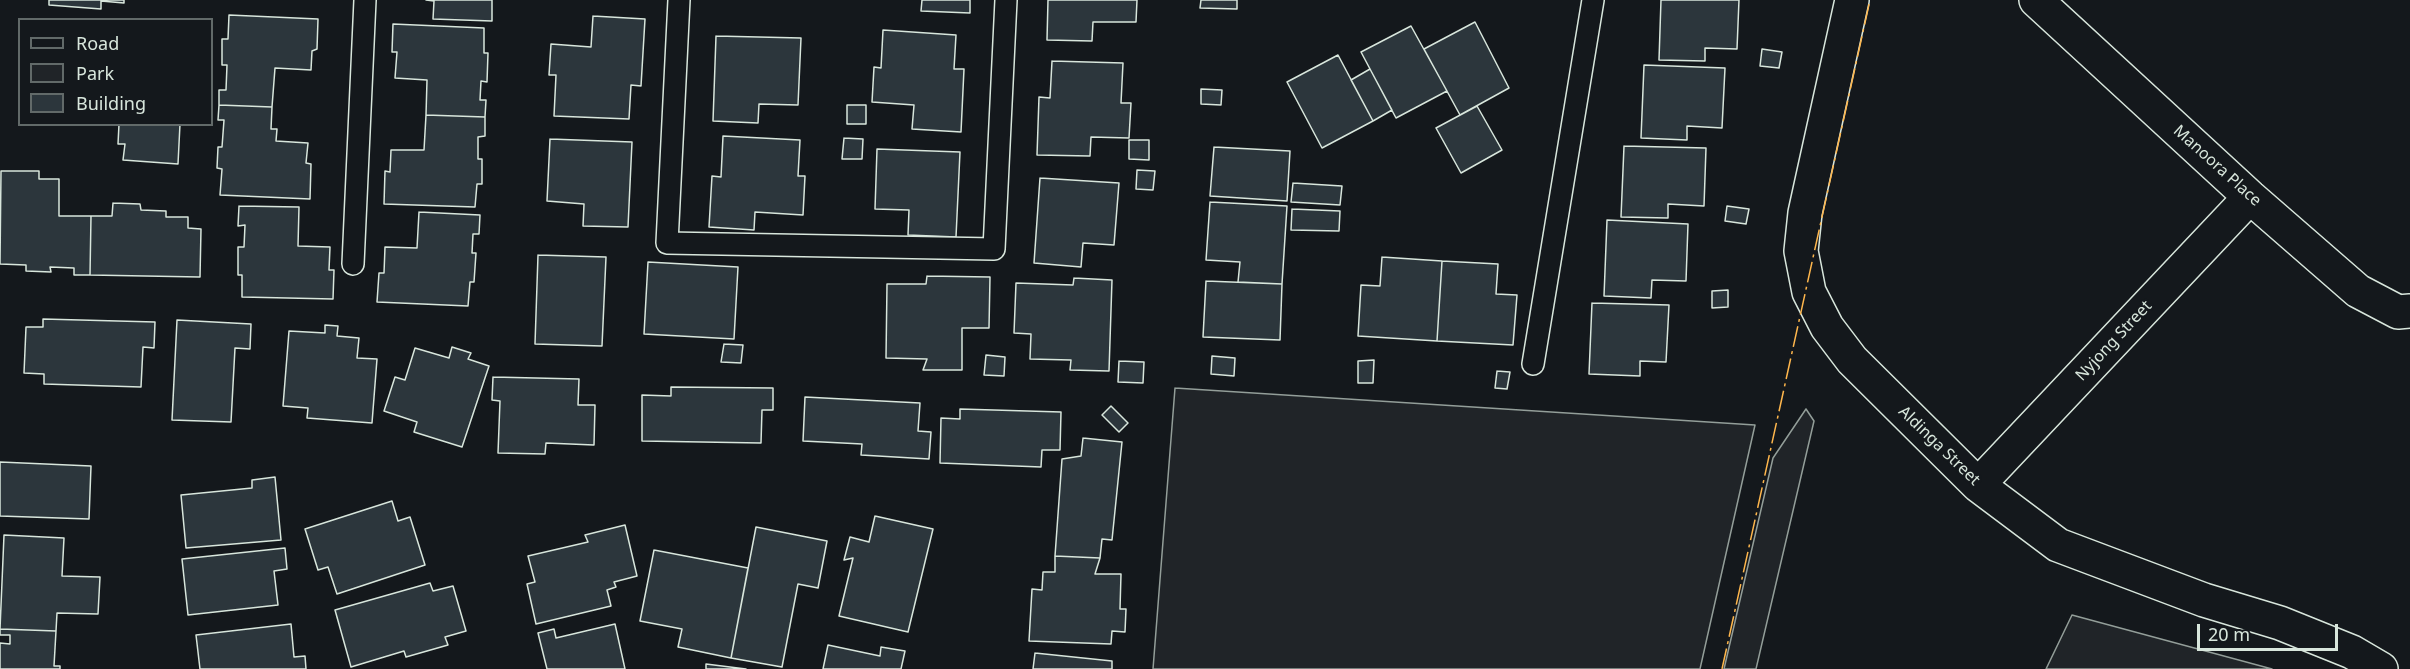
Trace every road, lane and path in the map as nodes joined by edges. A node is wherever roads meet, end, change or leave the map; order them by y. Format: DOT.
graph roads {
  1 [pos="365,0"];
  2 [pos="679,0"];
  3 [pos="1006,0"];
  4 [pos="1593,0"];
  5 [pos="1852,0"];
  6 [pos="2036,0"];
  7 [pos="2250,197"];
  8 [pos="353,264"];
  9 [pos="2410,311"];
  10 [pos="1533,364"];
  11 [pos="1978,485"];
  12 [pos="2381,669"];
  1 -- 8 [label="lane"];
  2 -- 3 [label="lane"];
  4 -- 10 [label="lane"];
  5 -- 11 [label="street, Aldinga Street"];
  6 -- 7 [label="street, Manoora Place"];
  7 -- 9 [label="street, Manoora Place"];
  7 -- 11 [label="street, Nyjong Street"];
  11 -- 12 [label="street, Aldinga Street"];
}
